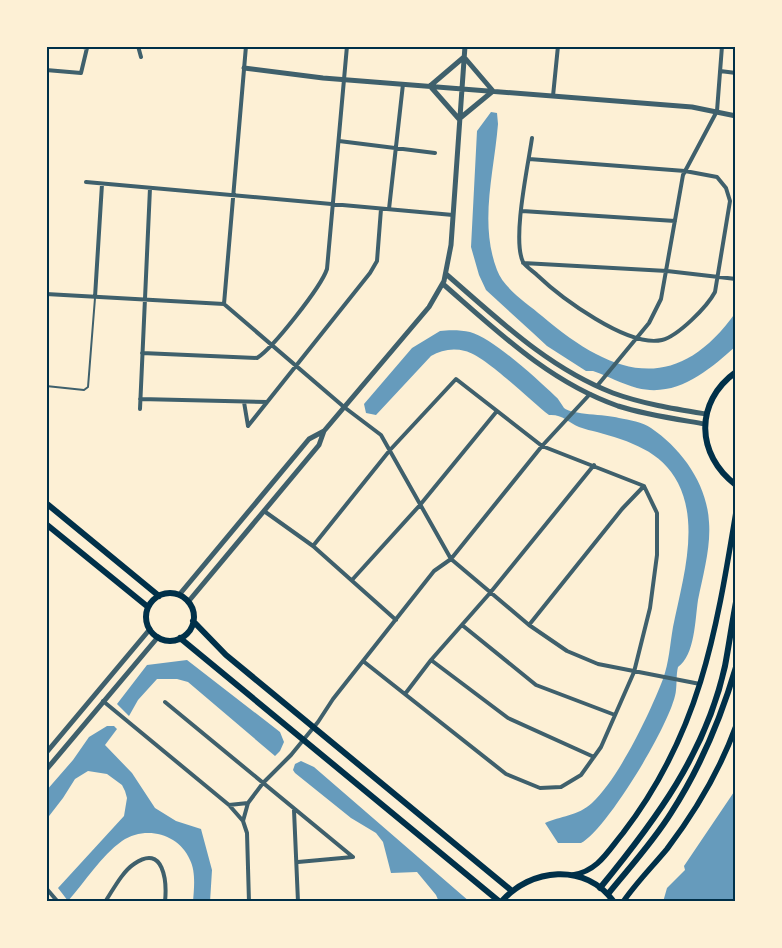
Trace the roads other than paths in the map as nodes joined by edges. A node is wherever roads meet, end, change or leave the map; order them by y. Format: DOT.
graph roads {
  1 [pos="80,46"];
  2 [pos="138,46"];
  3 [pos="246,46"];
  4 [pos="347,46"];
  5 [pos="465,46"];
  6 [pos="558,46"];
  7 [pos="722,46"];
  8 [pos="89,47"];
  9 [pos="141,57"];
  10 [pos="464,57"];
  11 [pos="244,68"];
  12 [pos="46,70"];
  13 [pos="720,71"];
  14 [pos="736,73"];
  15 [pos="344,79"];
  16 [pos="403,84"];
  17 [pos="430,86"];
  18 [pos="461,88"];
  19 [pos="493,91"];
  20 [pos="553,96"];
  21 [pos="717,110"];
  22 [pos="736,116"];
  23 [pos="459,120"];
  24 [pos="532,138"];
  25 [pos="339,141"];
  26 [pos="395,148"];
  27 [pos="435,152"];
  28 [pos="529,159"];
  29 [pos="685,171"];
  30 [pos="86,182"];
  31 [pos="102,184"];
  32 [pos="150,188"];
  33 [pos="233,196"];
  34 [pos="333,204"];
  35 [pos="381,209"];
  36 [pos="389,209"];
  37 [pos="522,211"];
  38 [pos="453,215"];
  39 [pos="675,221"];
  40 [pos="523,263"];
  41 [pos="667,271"];
  42 [pos="446,274"];
  43 [pos="717,278"];
  44 [pos="736,279"];
  45 [pos="443,284"];
  46 [pos="46,294"];
  47 [pos="95,297"];
  48 [pos="145,300"];
  49 [pos="224,304"];
  50 [pos="638,338"];
  51 [pos="272,345"];
  52 [pos="142,353"];
  53 [pos="297,366"];
  54 [pos="736,372"];
  55 [pos="573,374"];
  56 [pos="568,383"];
  57 [pos="46,386"];
  58 [pos="597,386"];
  59 [pos="590,394"];
  60 [pos="624,397"];
  61 [pos="140,399"];
  62 [pos="244,402"];
  63 [pos="267,402"];
  64 [pos="620,406"];
  65 [pos="344,407"];
  66 [pos="140,409"];
  67 [pos="497,412"];
  68 [pos="706,414"];
  69 [pos="705,424"];
  70 [pos="324,431"];
  71 [pos="542,446"];
  72 [pos="390,450"];
  73 [pos="594,465"];
  74 [pos="736,485"];
  75 [pos="644,486"];
  76 [pos="46,504"];
  77 [pos="420,505"];
  78 [pos="264,511"];
  79 [pos="736,512"];
  80 [pos="46,524"];
  81 [pos="313,546"];
  82 [pos="450,558"];
  83 [pos="352,580"];
  84 [pos="490,593"];
  85 [pos="178,595"];
  86 [pos="159,596"];
  87 [pos="188,602"];
  88 [pos="736,602"];
  89 [pos="148,607"];
  90 [pos="396,620"];
  91 [pos="193,621"];
  92 [pos="462,625"];
  93 [pos="528,625"];
  94 [pos="150,629"];
  95 [pos="158,637"];
  96 [pos="180,638"];
  97 [pos="431,660"];
  98 [pos="363,661"];
  99 [pos="736,666"];
  100 [pos="634,672"];
  101 [pos="110,676"];
  102 [pos="119,683"];
  103 [pos="702,684"];
  104 [pos="405,694"];
  105 [pos="103,701"];
  106 [pos="166,702"];
  107 [pos="615,715"];
  108 [pos="314,726"];
  109 [pos="736,726"];
  110 [pos="302,741"];
  111 [pos="46,753"];
  112 [pos="594,757"];
  113 [pos="46,770"];
  114 [pos="263,783"];
  115 [pos="248,803"];
  116 [pos="229,805"];
  117 [pos="294,810"];
  118 [pos="243,821"];
  119 [pos="298,862"];
  120 [pos="572,875"];
  121 [pos="46,888"];
  122 [pos="600,888"];
  123 [pos="512,891"];
  124 [pos="608,894"];
  125 [pos="58,902"];
  126 [pos="105,902"];
  127 [pos="165,902"];
  128 [pos="249,902"];
  129 [pos="298,902"];
  130 [pos="500,902"];
  131 [pos="614,902"];
  132 [pos="623,902"];
  1 -- 8 [label="street"];
  2 -- 9 [label="street"];
  3 -- 11 [label="street"];
  4 -- 15 [label="street"];
  5 -- 10 [label="street"];
  6 -- 20 [label="street"];
  7 -- 13 [label="street"];
  8 -- 12 [label="street"];
  10 -- 17 [label="street"];
  10 -- 18 [label="street"];
  10 -- 19 [label="street"];
  11 -- 15 [label="street"];
  11 -- 33 [label="street"];
  13 -- 14 [label="street"];
  13 -- 21 [label="street"];
  15 -- 16 [label="street"];
  15 -- 25 [label="street"];
  16 -- 17 [label="street"];
  16 -- 26 [label="street"];
  17 -- 18 [label="street"];
  17 -- 23 [label="street"];
  18 -- 19 [label="street"];
  18 -- 23 [label="street"];
  19 -- 20 [label="street"];
  19 -- 23 [label="street"];
  20 -- 21 [label="street"];
  21 -- 22 [label="street"];
  21 -- 29 [label="street"];
  23 -- 38 [label="street"];
  24 -- 28 [label="street"];
  25 -- 26 [label="street"];
  25 -- 34 [label="street"];
  26 -- 27 [label="street"];
  26 -- 36 [label="street"];
  28 -- 29 [label="street"];
  28 -- 37 [label="street"];
  29 -- 39 [label="street"];
  29 -- 43 [label="street"];
  30 -- 31 [label="street"];
  31 -- 32 [label="street"];
  31 -- 47 [label="street"];
  32 -- 33 [label="street"];
  32 -- 48 [label="street"];
  33 -- 34 [label="street"];
  33 -- 49 [label="street"];
  34 -- 35 [label="street"];
  34 -- 51 [label="street"];
  35 -- 36 [label="street"];
  35 -- 53 [label="street"];
  36 -- 38 [label="street"];
  37 -- 39 [label="street"];
  37 -- 40 [label="street"];
  38 -- 42 [label="street"];
  39 -- 41 [label="street"];
  40 -- 41 [label="street"];
  40 -- 50 [label="street"];
  41 -- 43 [label="street"];
  41 -- 50 [label="street"];
  42 -- 45 [label="street"];
  42 -- 55 [label="street"];
  43 -- 44 [label="street"];
  43 -- 50 [label="street"];
  45 -- 56 [label="street"];
  45 -- 65 [label="street"];
  46 -- 47 [label="street"];
  47 -- 48 [label="street"];
  47 -- 57 [label="lane"];
  48 -- 49 [label="street"];
  48 -- 52 [label="street"];
  49 -- 51 [label="street"];
  50 -- 58 [label="street"];
  51 -- 52 [label="street"];
  51 -- 53 [label="street"];
  52 -- 61 [label="street"];
  53 -- 63 [label="street"];
  53 -- 65 [label="street"];
  54 -- 68 [label="main road"];
  55 -- 56 [label="street"];
  55 -- 58 [label="street"];
  56 -- 59 [label="street"];
  58 -- 60 [label="street"];
  59 -- 64 [label="street"];
  59 -- 71 [label="street"];
  60 -- 64 [label="street"];
  60 -- 68 [label="street"];
  61 -- 62 [label="street"];
  61 -- 66 [label="street"];
  62 -- 63 [label="street"];
  62 -- 63 [label="street"];
  64 -- 69 [label="street"];
  65 -- 70 [label="street"];
  65 -- 72 [label="street"];
  67 -- 71 [label="street"];
  67 -- 72 [label="street"];
  67 -- 77 [label="street"];
  68 -- 69 [label="main road"];
  69 -- 74 [label="main road"];
  70 -- 78 [label="street"];
  70 -- 85 [label="street"];
  71 -- 73 [label="street"];
  71 -- 82 [label="street"];
  72 -- 77 [label="street"];
  72 -- 81 [label="street"];
  73 -- 75 [label="street"];
  73 -- 84 [label="street"];
  75 -- 93 [label="street"];
  75 -- 100 [label="street"];
  76 -- 86 [label="main road"];
  77 -- 82 [label="street"];
  77 -- 83 [label="street"];
  78 -- 81 [label="street"];
  78 -- 87 [label="street"];
  79 -- 103 [label="main road"];
  80 -- 89 [label="main road"];
  81 -- 83 [label="street"];
  82 -- 84 [label="street"];
  82 -- 90 [label="street"];
  83 -- 90 [label="street"];
  84 -- 92 [label="street"];
  84 -- 93 [label="street"];
  85 -- 86 [label="main road"];
  85 -- 87 [label="main road"];
  86 -- 89 [label="main road"];
  87 -- 91 [label="main road"];
  88 -- 122 [label="main road"];
  89 -- 94 [label="main road"];
  90 -- 98 [label="street"];
  91 -- 96 [label="main road"];
  91 -- 108 [label="main road"];
  92 -- 97 [label="street"];
  92 -- 107 [label="street"];
  93 -- 100 [label="street"];
  94 -- 95 [label="main road"];
  94 -- 101 [label="street"];
  95 -- 96 [label="main road"];
  95 -- 102 [label="street"];
  96 -- 110 [label="main road"];
  97 -- 104 [label="street"];
  97 -- 112 [label="street"];
  98 -- 104 [label="street"];
  98 -- 108 [label="street"];
  99 -- 124 [label="main road"];
  100 -- 103 [label="street"];
  100 -- 107 [label="street"];
  101 -- 102 [label="street"];
  101 -- 111 [label="street"];
  102 -- 105 [label="street"];
  103 -- 120 [label="main road"];
  104 -- 112 [label="street"];
  105 -- 113 [label="street"];
  105 -- 116 [label="street"];
  106 -- 114 [label="street"];
  107 -- 112 [label="street"];
  108 -- 110 [label="street"];
  108 -- 123 [label="main road"];
  109 -- 132 [label="main road"];
  110 -- 114 [label="street"];
  110 -- 130 [label="main road"];
  114 -- 115 [label="street"];
  114 -- 117 [label="street"];
  115 -- 116 [label="street"];
  115 -- 118 [label="street"];
  116 -- 118 [label="street"];
  117 -- 119 [label="street"];
  117 -- 119 [label="street"];
  118 -- 128 [label="street"];
  119 -- 129 [label="street"];
  120 -- 122 [label="main road"];
  120 -- 123 [label="main road"];
  121 -- 125 [label="street"];
  122 -- 124 [label="main road"];
  123 -- 130 [label="main road"];
  124 -- 131 [label="main road"];
  126 -- 127 [label="street"];
}
